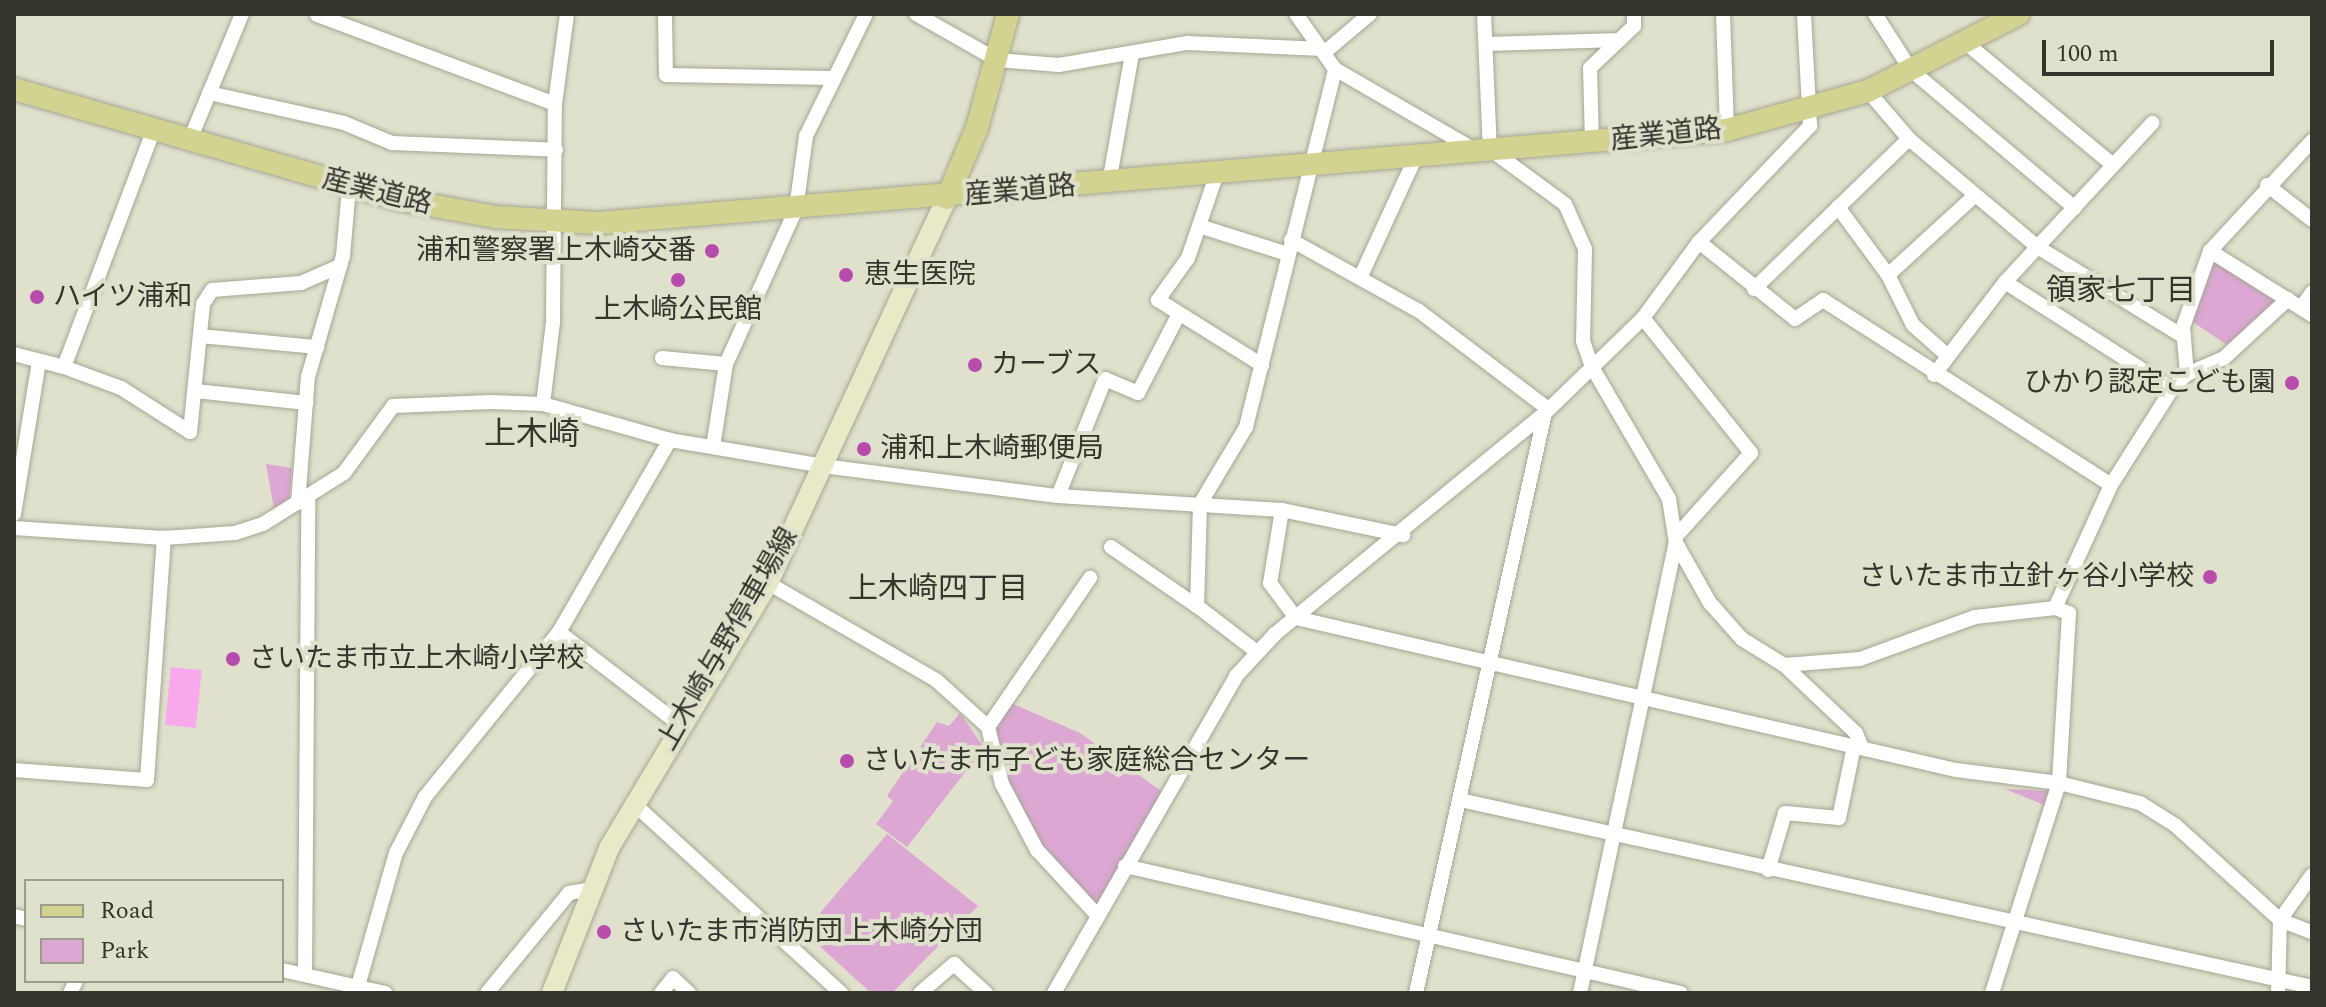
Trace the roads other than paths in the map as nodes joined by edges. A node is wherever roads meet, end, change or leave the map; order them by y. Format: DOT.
graph roads {
  1 [pos="242,14"];
  2 [pos="567,14"];
  3 [pos="665,14"];
  4 [pos="866,14"];
  5 [pos="916,14"];
  6 [pos="1008,14"];
  7 [pos="1296,14"];
  8 [pos="1370,14"];
  9 [pos="1484,14"];
  10 [pos="1634,14"];
  11 [pos="1723,14"];
  12 [pos="1804,14"];
  13 [pos="1875,14"];
  14 [pos="317,15"];
  15 [pos="2003,18"];
  16 [pos="1620,40"];
  17 [pos="1966,43"];
  18 [pos="1486,44"];
  19 [pos="1324,50"];
  20 [pos="1132,54"];
  21 [pos="997,60"];
  22 [pos="1335,69"];
  23 [pos="1911,70"];
  24 [pos="831,78"];
  25 [pos="14,89"];
  26 [pos="1868,91"];
  27 [pos="209,93"];
  28 [pos="555,104"];
  29 [pos="1805,110"];
  30 [pos="2152,123"];
  31 [pos="1727,130"];
  32 [pos="153,132"];
  33 [pos="1909,139"];
  34 [pos="2312,141"];
  35 [pos="189,142"];
  36 [pos="1592,143"];
  37 [pos="1483,149"];
  38 [pos="556,150"];
  39 [pos="1416,156"];
  40 [pos="1312,165"];
  41 [pos="2113,165"];
  42 [pos="1217,173"];
  43 [pos="1109,183"];
  44 [pos="2267,185"];
  45 [pos="349,187"];
  46 [pos="1973,197"];
  47 [pos="947,198"];
  48 [pos="1838,207"];
  49 [pos="2075,208"];
  50 [pos="796,209"];
  51 [pos="2312,220"];
  52 [pos="552,222"];
  53 [pos="1199,226"];
  54 [pos="1699,242"];
  55 [pos="1290,247"];
  56 [pos="2039,248"];
  57 [pos="2210,251"];
  58 [pos="340,266"];
  59 [pos="1888,275"];
  60 [pos="1360,278"];
  61 [pos="2005,282"];
  62 [pos="1754,289"];
  63 [pos="2312,292"];
  64 [pos="2288,299"];
  65 [pos="2307,311"];
  66 [pos="1179,314"];
  67 [pos="1643,318"];
  68 [pos="200,336"];
  69 [pos="2184,337"];
  70 [pos="317,347"];
  71 [pos="14,354"];
  72 [pos="1948,356"];
  73 [pos="662,358"];
  74 [pos="39,361"];
  75 [pos="726,364"];
  76 [pos="1262,365"];
  77 [pos="64,367"];
  78 [pos="1592,367"];
  79 [pos="2187,374"];
  80 [pos="1934,375"];
  81 [pos="2172,389"];
  82 [pos="196,391"];
  83 [pos="306,403"];
  84 [pos="543,404"];
  85 [pos="1546,411"];
  86 [pos="670,440"];
  87 [pos="713,447"];
  88 [pos="823,466"];
  89 [pos="2111,485"];
  90 [pos="1058,496"];
  91 [pos="303,500"];
  92 [pos="1200,504"];
  93 [pos="1282,510"];
  94 [pos="14,514"];
  95 [pos="14,528"];
  96 [pos="1403,535"];
  97 [pos="164,538"];
  98 [pos="1677,538"];
  99 [pos="1111,547"];
  100 [pos="1090,578"];
  101 [pos="768,583"];
  102 [pos="1197,606"];
  103 [pos="2055,608"];
  104 [pos="1296,618"];
  105 [pos="559,632"];
  106 [pos="1257,652"];
  107 [pos="1491,663"];
  108 [pos="1784,665"];
  109 [pos="1644,699"];
  110 [pos="680,725"];
  111 [pos="988,727"];
  112 [pos="1858,747"];
  113 [pos="14,770"];
  114 [pos="2059,783"];
  115 [pos="1460,800"];
  116 [pos="633,803"];
  117 [pos="1614,832"];
  118 [pos="1125,866"];
  119 [pos="1768,870"];
  120 [pos="2312,875"];
  121 [pos="591,889"];
  122 [pos="1098,916"];
  123 [pos="2280,920"];
  124 [pos="2014,926"];
  125 [pos="2312,932"];
  126 [pos="1430,935"];
  127 [pos="284,970"];
  128 [pos="1584,971"];
  129 [pos="305,975"];
  130 [pos="2312,987"];
  131 [pos="357,988"];
  132 [pos="2278,988"];
  133 [pos="555,991"];
  134 [pos="385,993"];
  135 [pos="487,993"];
  136 [pos="661,993"];
  137 [pos="689,993"];
  138 [pos="841,993"];
  139 [pos="920,993"];
  140 [pos="986,993"];
  141 [pos="1056,993"];
  142 [pos="1416,993"];
  143 [pos="1580,993"];
  144 [pos="1681,993"];
  145 [pos="1992,993"];
  1 -- 27 [label="street"];
  2 -- 28 [label="street"];
  3 -- 24 [label="street"];
  4 -- 24 [label="street"];
  5 -- 21 [label="street"];
  6 -- 21 [label="main road"];
  7 -- 19 [label="street"];
  8 -- 19 [label="street"];
  9 -- 18 [label="street"];
  10 -- 16 [label="street"];
  11 -- 31 [label="street"];
  12 -- 29 [label="street"];
  13 -- 23 [label="street"];
  14 -- 28 [label="street"];
  15 -- 17 [label="main road, 産業道路"];
  16 -- 18 [label="street"];
  16 -- 36 [label="street"];
  17 -- 23 [label="main road, 産業道路"];
  17 -- 41 [label="street"];
  18 -- 37 [label="street"];
  19 -- 20 [label="street"];
  19 -- 22 [label="street"];
  20 -- 21 [label="street"];
  20 -- 43 [label="street"];
  21 -- 47 [label="main road"];
  22 -- 37 [label="street"];
  22 -- 40 [label="street"];
  23 -- 26 [label="main road, 産業道路"];
  23 -- 49 [label="street"];
  24 -- 50 [label="street"];
  25 -- 32 [label="main road, 産業道路"];
  26 -- 29 [label="main road, 産業道路"];
  26 -- 33 [label="street"];
  27 -- 35 [label="street"];
  27 -- 38 [label="street"];
  28 -- 38 [label="street"];
  29 -- 31 [label="main road, 産業道路"];
  29 -- 54 [label="street"];
  30 -- 41 [label="street"];
  31 -- 36 [label="main road, 産業道路"];
  32 -- 35 [label="main road, 産業道路"];
  32 -- 77 [label="street"];
  33 -- 46 [label="street"];
  33 -- 48 [label="street"];
  34 -- 44 [label="street"];
  35 -- 45 [label="main road, 産業道路"];
  36 -- 37 [label="main road, 産業道路"];
  37 -- 39 [label="main road, 産業道路"];
  37 -- 78 [label="street"];
  38 -- 52 [label="street"];
  39 -- 40 [label="main road, 産業道路"];
  39 -- 60 [label="street"];
  40 -- 42 [label="main road, 産業道路"];
  40 -- 55 [label="street"];
  41 -- 49 [label="street"];
  42 -- 43 [label="main road, 産業道路"];
  42 -- 53 [label="street"];
  43 -- 47 [label="main road, 産業道路"];
  44 -- 51 [label="street"];
  44 -- 57 [label="street"];
  45 -- 52 [label="main road, 産業道路"];
  45 -- 58 [label="street"];
  46 -- 56 [label="street"];
  46 -- 59 [label="street"];
  47 -- 50 [label="main road, 産業道路"];
  47 -- 88 [label="main road, 上木崎与野停車場線"];
  48 -- 59 [label="street"];
  48 -- 62 [label="street"];
  49 -- 56 [label="street"];
  50 -- 52 [label="main road, 産業道路"];
  50 -- 75 [label="street"];
  52 -- 84 [label="street"];
  53 -- 55 [label="street"];
  53 -- 66 [label="street"];
  54 -- 62 [label="street"];
  54 -- 67 [label="street"];
  55 -- 60 [label="street"];
  55 -- 76 [label="street"];
  56 -- 61 [label="street"];
  56 -- 69 [label="street"];
  57 -- 64 [label="street"];
  57 -- 69 [label="street"];
  58 -- 68 [label="street"];
  58 -- 70 [label="street"];
  59 -- 72 [label="street"];
  60 -- 85 [label="street"];
  61 -- 72 [label="street"];
  61 -- 81 [label="street"];
  62 -- 80 [label="street"];
  63 -- 65 [label="street"];
  64 -- 65 [label="street"];
  64 -- 79 [label="street"];
  66 -- 76 [label="street"];
  66 -- 90 [label="street"];
  67 -- 78 [label="street"];
  67 -- 98 [label="street"];
  68 -- 70 [label="street"];
  68 -- 82 [label="street"];
  69 -- 79 [label="street"];
  70 -- 83 [label="street"];
  71 -- 74 [label="street"];
  72 -- 80 [label="street"];
  73 -- 75 [label="street"];
  74 -- 77 [label="street"];
  74 -- 94 [label="street"];
  75 -- 87 [label="street"];
  76 -- 92 [label="street"];
  77 -- 82 [label="street"];
  78 -- 85 [label="street"];
  78 -- 98 [label="street"];
  79 -- 81 [label="street"];
  80 -- 89 [label="street"];
  81 -- 89 [label="street"];
  82 -- 83 [label="street"];
  83 -- 91 [label="street"];
  84 -- 86 [label="street"];
  84 -- 91 [label="street"];
  85 -- 96 [label="street"];
  85 -- 107 [label="street"];
  86 -- 87 [label="street"];
  86 -- 105 [label="street"];
  87 -- 88 [label="street"];
  88 -- 90 [label="street"];
  88 -- 101 [label="main road, 上木崎与野停車場線"];
  89 -- 103 [label="street"];
  90 -- 92 [label="street"];
  91 -- 97 [label="street"];
  91 -- 129 [label="street"];
  92 -- 93 [label="street"];
  92 -- 102 [label="street"];
  93 -- 96 [label="street"];
  93 -- 104 [label="street"];
  95 -- 97 [label="street"];
  96 -- 104 [label="street"];
  97 -- 113 [label="street"];
  98 -- 108 [label="street"];
  98 -- 109 [label="street"];
  99 -- 102 [label="street"];
  100 -- 111 [label="street"];
  101 -- 110 [label="main road, 上木崎与野停車場線"];
  101 -- 111 [label="street"];
  102 -- 106 [label="street"];
  103 -- 108 [label="street"];
  103 -- 114 [label="street"];
  104 -- 106 [label="street"];
  104 -- 107 [label="street"];
  105 -- 110 [label="street"];
  105 -- 131 [label="street"];
  106 -- 118 [label="street"];
  107 -- 109 [label="street"];
  107 -- 115 [label="street"];
  108 -- 112 [label="street"];
  109 -- 112 [label="street"];
  109 -- 117 [label="street"];
  110 -- 116 [label="main road, 上木崎与野停車場線"];
  111 -- 122 [label="street"];
  112 -- 114 [label="street"];
  112 -- 119 [label="street"];
  114 -- 123 [label="street"];
  114 -- 124 [label="street"];
  115 -- 117 [label="street"];
  115 -- 126 [label="street"];
  116 -- 121 [label="main road, 上木崎与野停車場線"];
  116 -- 138 [label="street"];
  117 -- 119 [label="street"];
  117 -- 128 [label="street"];
  118 -- 122 [label="street"];
  118 -- 126 [label="street"];
  119 -- 124 [label="street"];
  120 -- 123 [label="street"];
  121 -- 133 [label="main road, 上木崎与野停車場線"];
  121 -- 135 [label="street"];
  122 -- 141 [label="street"];
  123 -- 125 [label="street"];
  123 -- 132 [label="street"];
  124 -- 132 [label="street"];
  124 -- 145 [label="street"];
  126 -- 128 [label="street"];
  126 -- 142 [label="street"];
  127 -- 129 [label="street"];
  128 -- 143 [label="street"];
  128 -- 144 [label="street"];
  129 -- 131 [label="street"];
  130 -- 132 [label="street"];
  131 -- 134 [label="street"];
  136 -- 137 [label="street"];
  139 -- 140 [label="street"];
}
